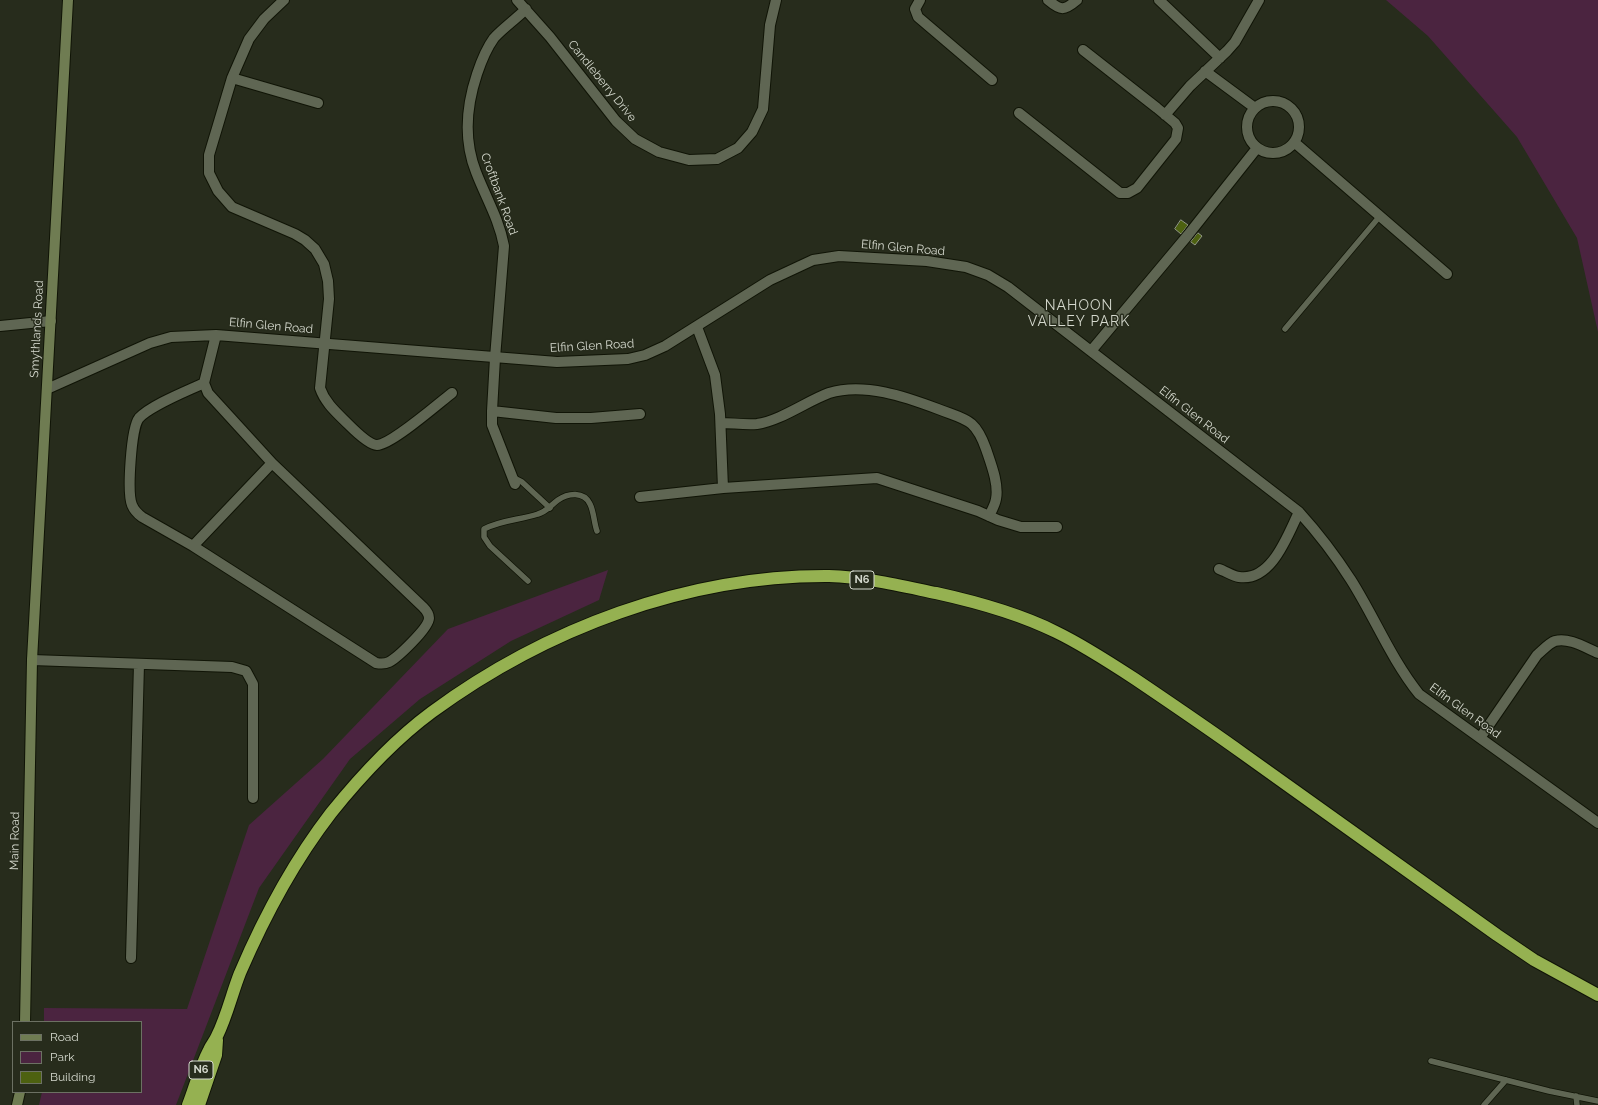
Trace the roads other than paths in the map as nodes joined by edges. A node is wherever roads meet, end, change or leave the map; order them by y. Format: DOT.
graph roads {
  1 [pos="68,0"];
  2 [pos="284,0"];
  3 [pos="517,0"];
  4 [pos="776,0"];
  5 [pos="920,0"];
  6 [pos="1048,0"];
  7 [pos="1077,0"];
  8 [pos="1159,0"];
  9 [pos="1259,0"];
  10 [pos="526,10"];
  11 [pos="1083,50"];
  12 [pos="1220,58"];
  13 [pos="1205,70"];
  14 [pos="232,78"];
  15 [pos="992,80"];
  16 [pos="318,103"];
  17 [pos="1255,108"];
  18 [pos="1019,113"];
  19 [pos="1165,115"];
  20 [pos="1294,142"];
  21 [pos="1257,148"];
  22 [pos="1380,216"];
  23 [pos="1447,274"];
  24 [pos="51,321"];
  25 [pos="0,326"];
  26 [pos="697,327"];
  27 [pos="1285,329"];
  28 [pos="216,335"];
  29 [pos="324,344"];
  30 [pos="1091,351"];
  31 [pos="495,358"];
  32 [pos="204,383"];
  33 [pos="47,389"];
  34 [pos="452,393"];
  35 [pos="492,410"];
  36 [pos="640,414"];
  37 [pos="721,423"];
  38 [pos="272,462"];
  39 [pos="513,480"];
  40 [pos="723,488"];
  41 [pos="640,497"];
  42 [pos="550,508"];
  43 [pos="1299,512"];
  44 [pos="989,516"];
  45 [pos="1057,527"];
  46 [pos="596,531"];
  47 [pos="193,546"];
  48 [pos="1219,569"];
  49 [pos="528,581"];
  50 [pos="1598,654"];
  51 [pos="32,660"];
  52 [pos="139,664"];
  53 [pos="1480,738"];
  54 [pos="253,798"];
  55 [pos="1598,823"];
  56 [pos="131,958"];
  57 [pos="1598,995"];
  58 [pos="25,1021"];
  59 [pos="217,1036"];
  60 [pos="1431,1061"];
  61 [pos="1506,1080"];
  62 [pos="20,1093"];
  63 [pos="1576,1096"];
  64 [pos="1598,1101"];
  65 [pos="17,1105"];
  66 [pos="188,1105"];
  67 [pos="199,1105"];
  68 [pos="1484,1105"];
  69 [pos="1577,1105"];
  1 -- 24 [label="main road, Smythlands Road"];
  2 -- 14 [label="street"];
  3 -- 10 [label="street, Candleberry Drive"];
  4 -- 10 [label="street, Candleberry Drive"];
  5 -- 15 [label="street"];
  6 -- 7 [label="street"];
  8 -- 12 [label="street"];
  9 -- 12 [label="street"];
  10 -- 31 [label="street, Croftbank Road"];
  11 -- 19 [label="street"];
  12 -- 13 [label="street"];
  13 -- 17 [label="street"];
  13 -- 19 [label="street"];
  14 -- 16 [label="street"];
  14 -- 29 [label="street"];
  17 -- 20 [label="street"];
  17 -- 21 [label="street"];
  18 -- 19 [label="street"];
  20 -- 21 [label="street"];
  20 -- 22 [label="street"];
  21 -- 30 [label="street"];
  22 -- 23 [label="street"];
  22 -- 27 [label="lane"];
  24 -- 25 [label="street"];
  24 -- 33 [label="main road, Smythlands Road"];
  26 -- 30 [label="street, Elfin Glen Road"];
  26 -- 31 [label="street, Elfin Glen Road"];
  26 -- 37 [label="street"];
  28 -- 29 [label="street, Elfin Glen Road"];
  28 -- 32 [label="street"];
  28 -- 33 [label="street, Elfin Glen Road"];
  29 -- 31 [label="street, Elfin Glen Road"];
  29 -- 34 [label="street"];
  30 -- 43 [label="street, Elfin Glen Road"];
  31 -- 35 [label="street, Croftbank Road"];
  32 -- 38 [label="street"];
  32 -- 47 [label="street"];
  33 -- 51 [label="main road, Smythlands Road"];
  35 -- 36 [label="street"];
  35 -- 39 [label="street, Croftbank Road"];
  37 -- 40 [label="street"];
  37 -- 44 [label="street"];
  38 -- 47 [label="street"];
  38 -- 47 [label="street"];
  39 -- 42 [label="lane"];
  40 -- 41 [label="street"];
  40 -- 44 [label="street"];
  42 -- 46 [label="lane"];
  42 -- 49 [label="lane"];
  43 -- 48 [label="street"];
  43 -- 53 [label="street, Elfin Glen Road"];
  44 -- 45 [label="street"];
  50 -- 53 [label="street"];
  51 -- 52 [label="street"];
  51 -- 58 [label="main road, Main Road"];
  52 -- 54 [label="street"];
  52 -- 56 [label="street"];
  53 -- 55 [label="street, Elfin Glen Road"];
  57 -- 59 [label="highway, N6"];
  59 -- 66 [label="highway, N6"];
  59 -- 67 [label="highway, N6"];
  60 -- 61 [label="lane"];
  61 -- 63 [label="lane"];
  61 -- 68 [label="lane"];
  62 -- 65 [label="main road"];
  63 -- 64 [label="lane"];
  63 -- 69 [label="lane"];
}
